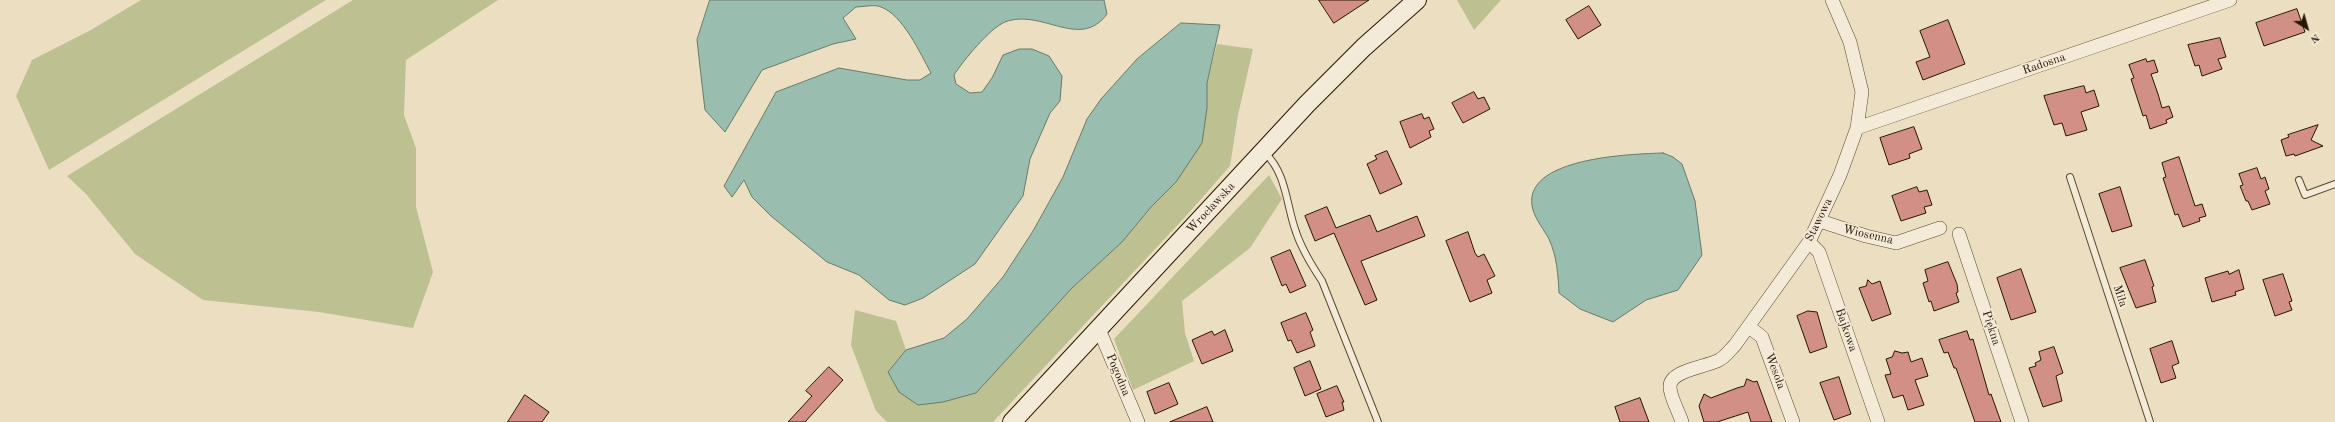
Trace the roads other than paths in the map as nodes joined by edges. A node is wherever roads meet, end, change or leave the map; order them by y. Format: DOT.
graph roads {
  1 [pos="1417,0"];
  2 [pos="1832,0"];
  3 [pos="2230,0"];
  4 [pos="1857,128"];
  5 [pos="1263,152"];
  6 [pos="2070,176"];
  7 [pos="2299,180"];
  8 [pos="2335,184"];
  9 [pos="1820,221"];
  10 [pos="1940,228"];
  11 [pos="1959,234"];
  12 [pos="1809,242"];
  13 [pos="1748,327"];
  14 [pos="1097,330"];
  15 [pos="1012,422"];
  16 [pos="1138,422"];
  17 [pos="1378,422"];
  18 [pos="1682,422"];
  19 [pos="1793,422"];
  20 [pos="1878,422"];
  21 [pos="2022,422"];
  22 [pos="2150,422"];
  1 -- 5 [label="main road, Wrocławska"];
  2 -- 4 [label="street, Stawowa"];
  3 -- 4 [label="street, Radosna"];
  4 -- 9 [label="street, Stawowa"];
  5 -- 14 [label="main road, Wrocławska"];
  5 -- 17 [label="lane"];
  6 -- 22 [label="lane, Miła"];
  7 -- 8 [label="lane"];
  9 -- 10 [label="street, Wiosenna"];
  9 -- 12 [label="street, Stawowa"];
  11 -- 21 [label="street, Piękna"];
  12 -- 13 [label="street, Stawowa"];
  12 -- 20 [label="street, Bajkowa"];
  13 -- 18 [label="street, Stawowa"];
  13 -- 19 [label="street, Wesoła"];
  14 -- 15 [label="main road, Wrocławska"];
  14 -- 16 [label="street, Pogodna"];
}
